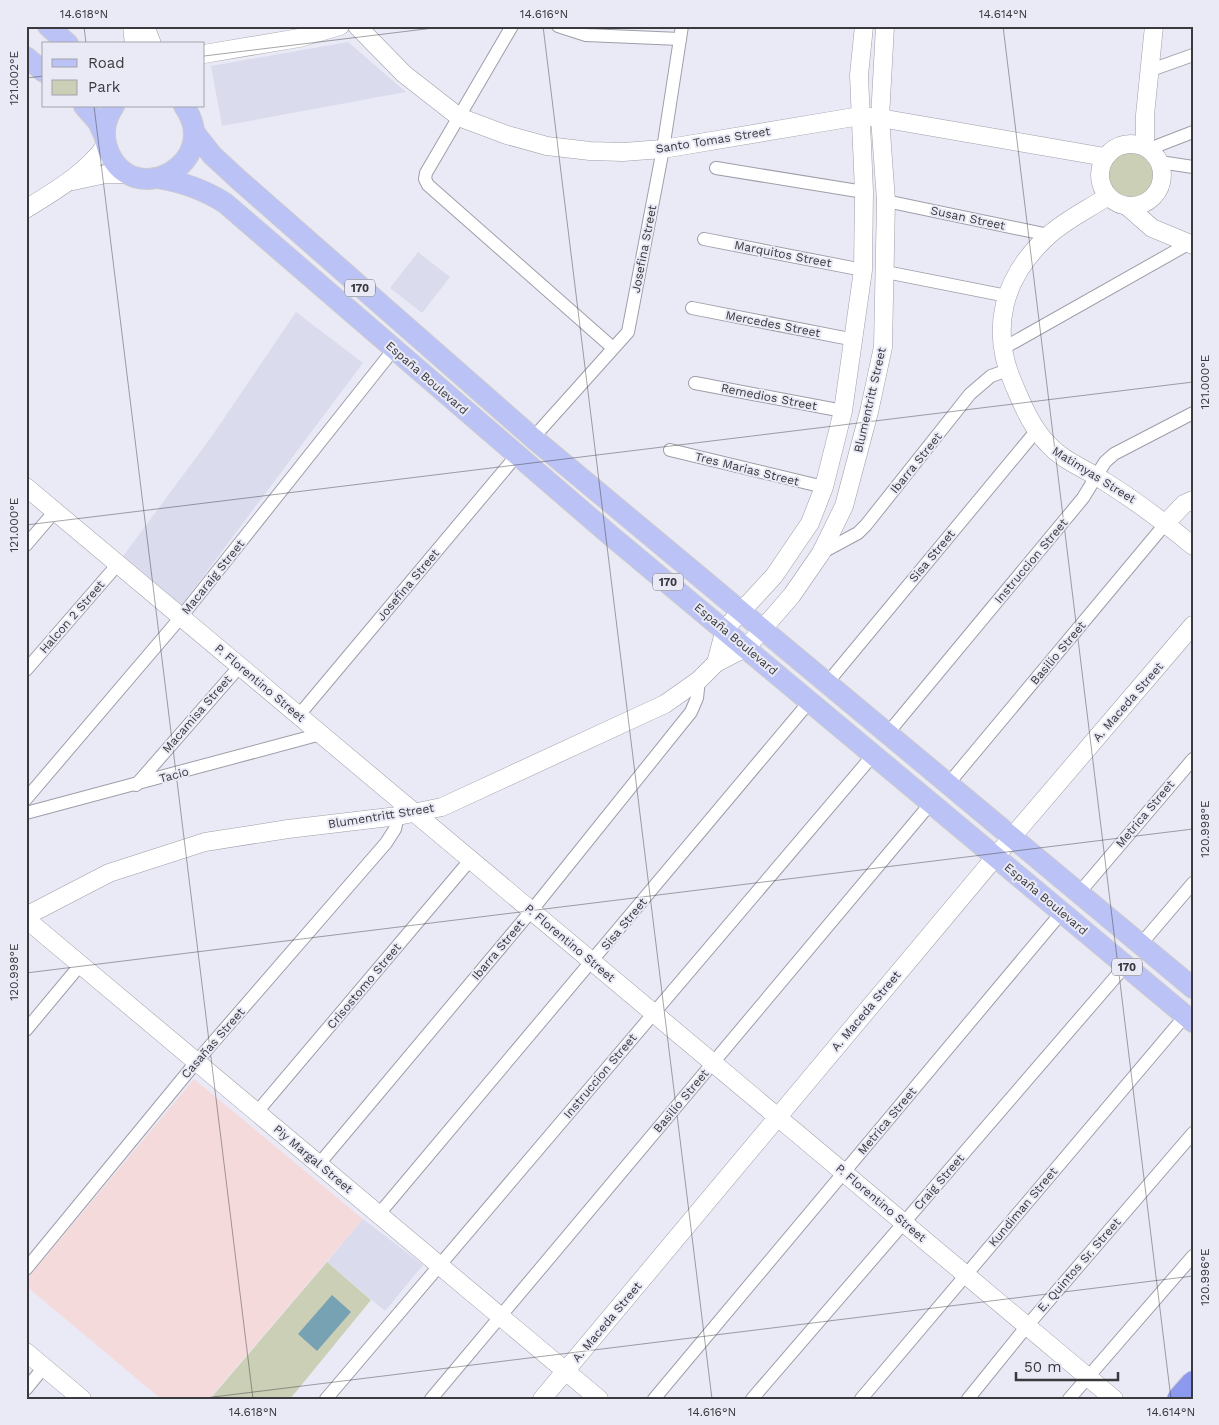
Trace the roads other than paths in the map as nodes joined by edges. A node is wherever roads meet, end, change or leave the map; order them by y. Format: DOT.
graph roads {
  1 [pos="48,26"];
  2 [pos="132,26"];
  3 [pos="145,26"];
  4 [pos="340,26"];
  5 [pos="357,26"];
  6 [pos="512,26"];
  7 [pos="558,26"];
  8 [pos="864,26"];
  9 [pos="885,26"];
  10 [pos="1154,26"];
  11 [pos="681,32"];
  12 [pos="66,42"];
  13 [pos="134,42"];
  14 [pos="151,42"];
  15 [pos="1193,54"];
  16 [pos="205,55"];
  17 [pos="26,57"];
  18 [pos="42,70"];
  19 [pos="1151,70"];
  20 [pos="86,108"];
  21 [pos="113,108"];
  22 [pos="185,108"];
  23 [pos="860,116"];
  24 [pos="458,117"];
  25 [pos="880,118"];
  26 [pos="194,132"];
  27 [pos="1193,132"];
  28 [pos="105,140"];
  29 [pos="663,149"];
  30 [pos="1152,152"];
  31 [pos="1106,158"];
  32 [pos="1193,167"];
  33 [pos="716,168"];
  34 [pos="129,174"];
  35 [pos="157,178"];
  36 [pos="70,182"];
  37 [pos="864,192"];
  38 [pos="1108,196"];
  39 [pos="886,200"];
  40 [pos="1127,206"];
  41 [pos="26,209"];
  42 [pos="1050,234"];
  43 [pos="704,239"];
  44 [pos="1191,245"];
  45 [pos="863,270"];
  46 [pos="886,272"];
  47 [pos="1007,296"];
  48 [pos="692,308"];
  49 [pos="855,340"];
  50 [pos="613,348"];
  51 [pos="394,350"];
  52 [pos="1002,350"];
  53 [pos="1008,370"];
  54 [pos="696,383"];
  55 [pos="843,411"];
  56 [pos="1193,413"];
  57 [pos="1037,430"];
  58 [pos="534,438"];
  59 [pos="670,450"];
  60 [pos="517,455"];
  61 [pos="1097,476"];
  62 [pos="26,487"];
  63 [pos="824,487"];
  64 [pos="1193,500"];
  65 [pos="54,511"];
  66 [pos="1166,523"];
  67 [pos="26,545"];
  68 [pos="1193,546"];
  69 [pos="821,553"];
  70 [pos="118,564"];
  71 [pos="741,610"];
  72 [pos="181,617"];
  73 [pos="1193,626"];
  74 [pos="762,628"];
  75 [pos="725,629"];
  76 [pos="746,647"];
  77 [pos="716,663"];
  78 [pos="240,666"];
  79 [pos="26,670"];
  80 [pos="699,680"];
  81 [pos="828,682"];
  82 [pos="810,701"];
  83 [pos="299,715"];
  84 [pos="888,733"];
  85 [pos="321,734"];
  86 [pos="874,754"];
  87 [pos="1193,758"];
  88 [pos="949,783"];
  89 [pos="136,785"];
  90 [pos="26,799"];
  91 [pos="932,803"];
  92 [pos="415,812"];
  93 [pos="26,813"];
  94 [pos="398,816"];
  95 [pos="1012,837"];
  96 [pos="996,857"];
  97 [pos="471,859"];
  98 [pos="1193,883"];
  99 [pos="1079,893"];
  100 [pos="532,910"];
  101 [pos="1062,912"];
  102 [pos="26,917"];
  103 [pos="1141,944"];
  104 [pos="593,962"];
  105 [pos="81,964"];
  106 [pos="1125,966"];
  107 [pos="1193,988"];
  108 [pos="654,1013"];
  109 [pos="1189,1019"];
  110 [pos="26,1030"];
  111 [pos="197,1061"];
  112 [pos="713,1062"];
  113 [pos="257,1112"];
  114 [pos="778,1116"];
  115 [pos="1193,1133"];
  116 [pos="319,1164"];
  117 [pos="845,1172"];
  118 [pos="380,1214"];
  119 [pos="904,1222"];
  120 [pos="1193,1256"];
  121 [pos="440,1265"];
  122 [pos="26,1269"];
  123 [pos="966,1274"];
  124 [pos="500,1315"];
  125 [pos="1027,1326"];
  126 [pos="26,1352"];
  127 [pos="44,1367"];
  128 [pos="566,1371"];
  129 [pos="1088,1377"];
  130 [pos="1193,1382"];
  131 [pos="26,1389"];
  132 [pos="82,1399"];
  133 [pos="326,1399"];
  134 [pos="432,1399"];
  135 [pos="542,1399"];
  136 [pos="599,1399"];
  137 [pos="654,1399"];
  138 [pos="752,1399"];
  139 [pos="862,1399"];
  140 [pos="968,1399"];
  141 [pos="1069,1399"];
  142 [pos="1114,1399"];
  143 [pos="1178,1399"];
  1 -- 12 [label="main road"];
  2 -- 13 [label="street"];
  3 -- 14 [label="street"];
  4 -- 16 [label="street"];
  5 -- 24 [label="street, Santo Tomas Street"];
  6 -- 24 [label="street"];
  7 -- 11 [label="street"];
  8 -- 23 [label="street, Blumentritt Street"];
  9 -- 25 [label="street, Blumentritt Street"];
  10 -- 19 [label="street"];
  11 -- 29 [label="street, Josefina Street"];
  15 -- 19 [label="street"];
  17 -- 18 [label="main road"];
  19 -- 30 [label="street"];
  20 -- 28 [label="main road"];
  21 -- 28 [label="main road"];
  22 -- 26 [label="main road, 170"];
  23 -- 25 [label="street, Santo Tomas Street"];
  23 -- 29 [label="street, Santo Tomas Street"];
  23 -- 37 [label="street, Blumentritt Street"];
  24 -- 29 [label="street, Santo Tomas Street"];
  24 -- 50 [label="street"];
  25 -- 31 [label="street, Santo Tomas Street"];
  25 -- 39 [label="street, Blumentritt Street"];
  26 -- 35 [label="main road"];
  26 -- 58 [label="main road, España Boulevard / 170"];
  27 -- 30 [label="street"];
  28 -- 34 [label="main road"];
  28 -- 36 [label="street"];
  29 -- 50 [label="street, Josefina Street"];
  30 -- 31 [label="street"];
  30 -- 32 [label="street"];
  30 -- 40 [label="street"];
  31 -- 38 [label="street"];
  33 -- 37 [label="street"];
  34 -- 35 [label="main road, 170"];
  34 -- 36 [label="street"];
  35 -- 51 [label="main road, España Boulevard / 170"];
  36 -- 41 [label="street"];
  37 -- 45 [label="street, Blumentritt Street"];
  38 -- 40 [label="street"];
  38 -- 42 [label="street, Matimyas Street"];
  39 -- 42 [label="street, Susan Street"];
  39 -- 46 [label="street, Blumentritt Street"];
  40 -- 44 [label="street"];
  42 -- 47 [label="street, Matimyas Street"];
  43 -- 45 [label="street, Marquitos Street"];
  44 -- 52 [label="street"];
  45 -- 49 [label="street, Blumentritt Street"];
  46 -- 47 [label="street"];
  46 -- 69 [label="street, Blumentritt Street"];
  47 -- 52 [label="street, Matimyas Street"];
  48 -- 49 [label="street, Mercedes Street"];
  49 -- 55 [label="street, Blumentritt Street"];
  50 -- 58 [label="street, Josefina Street"];
  51 -- 60 [label="main road, España Boulevard / 170"];
  51 -- 72 [label="street, Macaraig Street"];
  52 -- 53 [label="street, Matimyas Street"];
  53 -- 57 [label="street, Matimyas Street"];
  53 -- 69 [label="street, Ibarra Street"];
  54 -- 55 [label="street, Remedios Street"];
  55 -- 63 [label="street, Blumentritt Street"];
  56 -- 61 [label="street, Instruccion Street"];
  57 -- 61 [label="street, Matimyas Street"];
  57 -- 81 [label="street, Sisa Street"];
  58 -- 71 [label="main road, España Boulevard / 170"];
  59 -- 63 [label="street, Tres Marias Street"];
  60 -- 75 [label="main road, España Boulevard / 170"];
  60 -- 83 [label="street, Josefina Street"];
  61 -- 66 [label="street, Matimyas Street"];
  61 -- 84 [label="street, Instruccion Street"];
  62 -- 65 [label="street, P. Florentino Street"];
  63 -- 71 [label="street, Blumentritt Street"];
  64 -- 66 [label="street"];
  65 -- 67 [label="street"];
  65 -- 70 [label="street, P. Florentino Street"];
  66 -- 68 [label="street, Matimyas Street"];
  66 -- 88 [label="street, Basilio Street"];
  69 -- 74 [label="street, Blumentritt Street"];
  70 -- 72 [label="street, P. Florentino Street"];
  70 -- 79 [label="street, Halcon 2 Street"];
  71 -- 74 [label="main road, España Boulevard / 170"];
  71 -- 75 [label="street, Blumentritt Street"];
  72 -- 78 [label="street, P. Florentino Street"];
  72 -- 90 [label="street, Macaraig Street"];
  73 -- 95 [label="street, A. Maceda Street"];
  74 -- 76 [label="street, Blumentritt Street"];
  74 -- 81 [label="main road, España Boulevard / 170"];
  75 -- 76 [label="main road, España Boulevard / 170"];
  75 -- 77 [label="street, Blumentritt Street"];
  76 -- 77 [label="street, Blumentritt Street"];
  76 -- 82 [label="main road, España Boulevard / 170"];
  77 -- 80 [label="street, Blumentritt Street"];
  78 -- 83 [label="street, P. Florentino Street"];
  78 -- 89 [label="street, Macamisa Street"];
  80 -- 92 [label="street, Blumentritt Street"];
  80 -- 100 [label="street, Ibarra Street"];
  81 -- 84 [label="main road, España Boulevard / 170"];
  82 -- 86 [label="main road, España Boulevard / 170"];
  82 -- 104 [label="street, Sisa Street"];
  83 -- 85 [label="street, P. Florentino Street"];
  84 -- 88 [label="main road, España Boulevard / 170"];
  85 -- 89 [label="street, Tacio"];
  85 -- 92 [label="street, P. Florentino Street"];
  86 -- 91 [label="main road, España Boulevard / 170"];
  86 -- 108 [label="street, Instruccion Street"];
  87 -- 99 [label="street, Metrica Street"];
  88 -- 95 [label="main road, España Boulevard / 170"];
  89 -- 93 [label="street, Tacio"];
  91 -- 96 [label="main road, España Boulevard / 170"];
  91 -- 112 [label="street, Basilio Street"];
  92 -- 94 [label="street, Blumentritt Street"];
  92 -- 97 [label="street, P. Florentino Street"];
  94 -- 102 [label="street, Blumentritt Street"];
  94 -- 111 [label="street, Casañas Street"];
  95 -- 96 [label="street, A. Maceda Street"];
  95 -- 99 [label="main road, España Boulevard / 170"];
  96 -- 101 [label="main road, España Boulevard / 170"];
  96 -- 114 [label="street, A. Maceda Street"];
  97 -- 100 [label="street, P. Florentino Street"];
  97 -- 113 [label="street, Crisostomo Street"];
  98 -- 103 [label="street"];
  99 -- 103 [label="main road, España Boulevard / 170"];
  100 -- 104 [label="street, P. Florentino Street"];
  100 -- 116 [label="street, Ibarra Street"];
  101 -- 106 [label="main road, España Boulevard / 170"];
  101 -- 117 [label="street, Metrica Street"];
  102 -- 105 [label="street, Piy Margal Street"];
  103 -- 107 [label="main road, España Boulevard / 170"];
  104 -- 108 [label="street, P. Florentino Street"];
  104 -- 118 [label="street, Sisa Street"];
  105 -- 110 [label="street"];
  105 -- 111 [label="street, Piy Margal Street"];
  106 -- 109 [label="main road, España Boulevard / 170"];
  106 -- 119 [label="street, Craig Street"];
  108 -- 112 [label="street, P. Florentino Street"];
  108 -- 121 [label="street, Instruccion Street"];
  109 -- 123 [label="street, Kundiman Street"];
  111 -- 113 [label="street, Piy Margal Street"];
  111 -- 122 [label="street, Casañas Street"];
  112 -- 114 [label="street, P. Florentino Street"];
  112 -- 124 [label="street, Basilio Street"];
  113 -- 116 [label="street, Piy Margal Street"];
  114 -- 117 [label="street, P. Florentino Street"];
  114 -- 128 [label="street, A. Maceda Street"];
  115 -- 125 [label="street, E. Quintos Sr. Street"];
  116 -- 118 [label="street, Piy Margal Street"];
  117 -- 119 [label="street, P. Florentino Street"];
  117 -- 137 [label="street, Metrica Street"];
  118 -- 121 [label="street, Piy Margal Street"];
  119 -- 123 [label="street, P. Florentino Street"];
  119 -- 138 [label="street, Craig Street"];
  120 -- 129 [label="street"];
  121 -- 124 [label="street, Piy Margal Street"];
  121 -- 133 [label="street, Instruccion Street"];
  123 -- 125 [label="street, P. Florentino Street"];
  123 -- 139 [label="street, Kundiman Street"];
  124 -- 128 [label="street, Piy Margal Street"];
  124 -- 134 [label="street, Basilio Street"];
  125 -- 129 [label="street, P. Florentino Street"];
  125 -- 140 [label="street, E. Quintos Sr. Street"];
  126 -- 127 [label="street"];
  127 -- 131 [label="street"];
  127 -- 132 [label="street"];
  128 -- 135 [label="street, A. Maceda Street"];
  128 -- 136 [label="street, Piy Margal Street"];
  129 -- 141 [label="street"];
  129 -- 142 [label="street, P. Florentino Street"];
  130 -- 143 [label="highway, bridge"];
}
